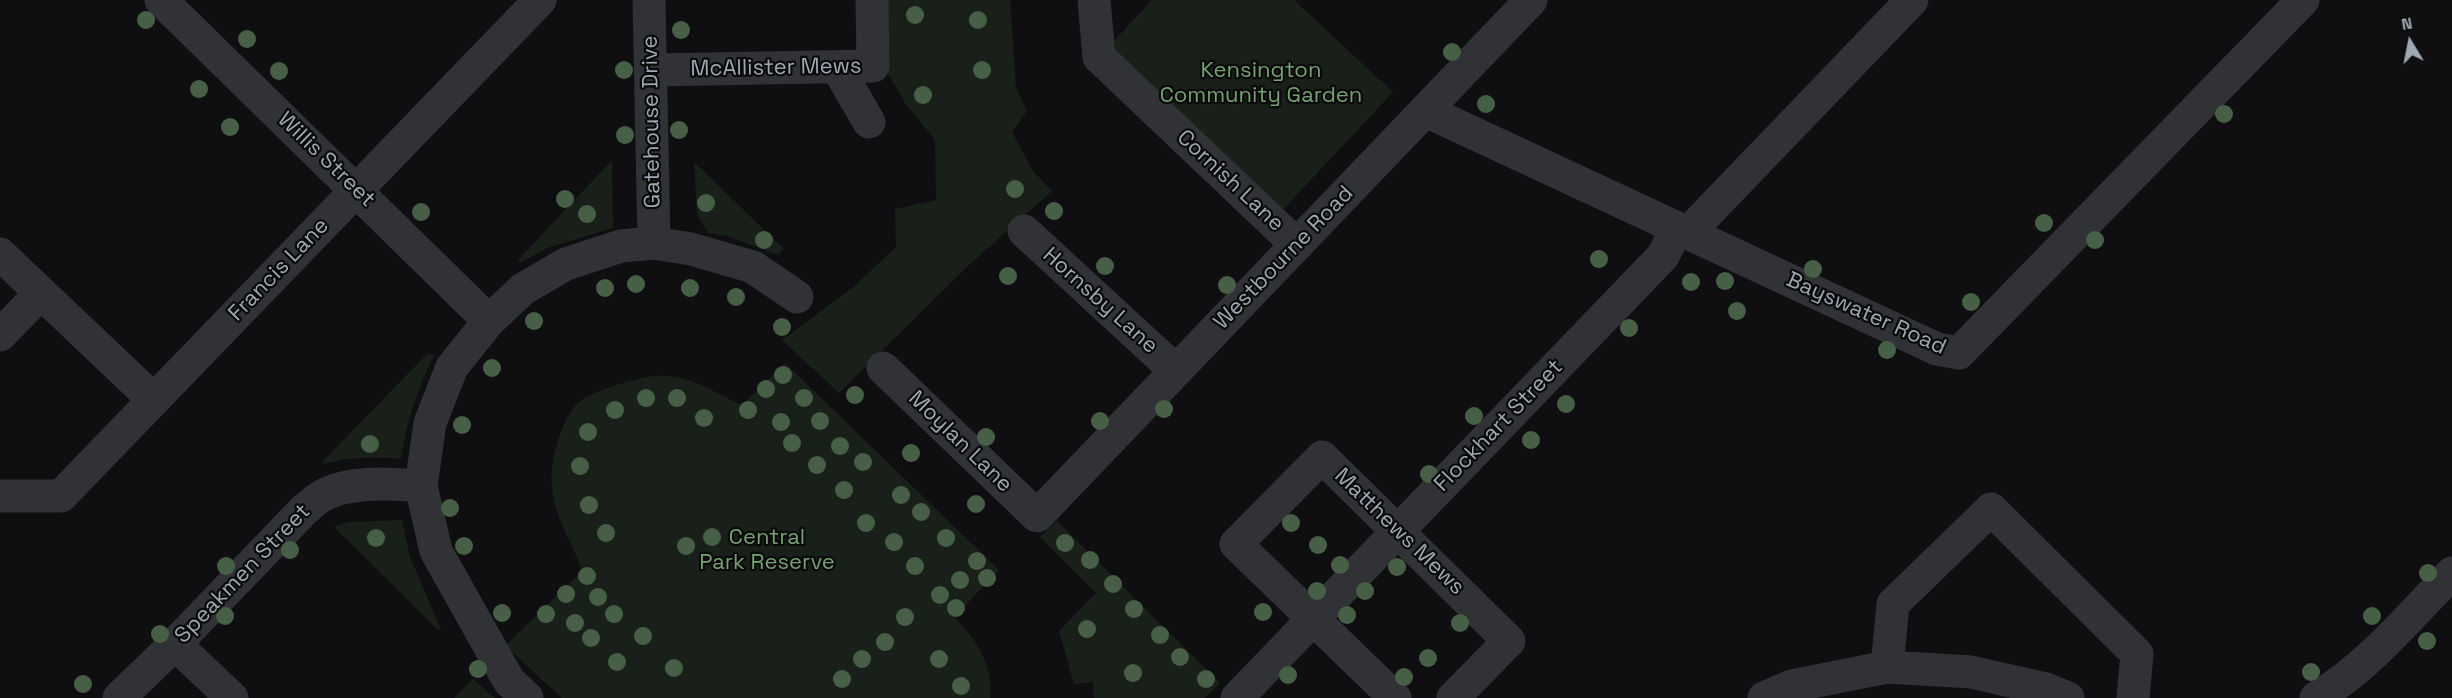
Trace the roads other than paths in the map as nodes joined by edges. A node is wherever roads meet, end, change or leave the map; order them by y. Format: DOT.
graph roads {
  1 [pos="161,0"];
  2 [pos="540,0"];
  3 [pos="649,0"];
  4 [pos="872,0"];
  5 [pos="1094,0"];
  6 [pos="1531,0"];
  7 [pos="1912,0"];
  8 [pos="2303,0"];
  9 [pos="837,67"];
  10 [pos="651,70"];
  11 [pos="1426,111"];
  12 [pos="868,122"];
  13 [pos="357,190"];
  14 [pos="1682,230"];
  15 [pos="1024,231"];
  16 [pos="654,243"];
  17 [pos="1297,245"];
  18 [pos="0,254"];
  19 [pos="41,293"];
  20 [pos="797,297"];
  21 [pos="489,321"];
  22 [pos="0,335"];
  23 [pos="883,368"];
  24 [pos="1176,371"];
  25 [pos="154,400"];
  26 [pos="421,486"];
  27 [pos="0,496"];
  28 [pos="1037,516"];
  29 [pos="1398,531"];
  30 [pos="2452,573"];
  31 [pos="1315,620"];
  32 [pos="175,644"];
  33 [pos="1887,667"];
  34 [pos="119,698"];
  35 [pos="232,698"];
  36 [pos="527,698"];
  37 [pos="1237,698"];
  38 [pos="1395,698"];
  39 [pos="1453,698"];
  40 [pos="1764,698"];
  41 [pos="2068,698"];
  42 [pos="2133,698"];
  43 [pos="2316,698"];
  1 -- 13 [label="street, Willis Street"];
  2 -- 13 [label="street, Francis Lane"];
  3 -- 10 [label="street, Gatehouse Drive"];
  4 -- 9 [label="street, McAllister Mews"];
  5 -- 17 [label="street, Cornish Lane"];
  6 -- 11 [label="street, Westbourne Road"];
  7 -- 14 [label="street, Flockhart Street"];
  8 -- 14 [label="street, Bayswater Road"];
  9 -- 10 [label="street, McAllister Mews"];
  9 -- 12 [label="street"];
  10 -- 16 [label="street, Gatehouse Drive"];
  11 -- 14 [label="street, Bayswater Road"];
  11 -- 17 [label="street, Westbourne Road"];
  13 -- 21 [label="street, Willis Street"];
  13 -- 25 [label="street, Francis Lane"];
  14 -- 29 [label="street, Flockhart Street"];
  15 -- 24 [label="street, Hornsby Lane"];
  16 -- 20 [label="street"];
  16 -- 21 [label="street"];
  17 -- 24 [label="street, Westbourne Road"];
  18 -- 19 [label="street"];
  19 -- 22 [label="street"];
  19 -- 25 [label="street"];
  21 -- 26 [label="street"];
  23 -- 28 [label="street, Moylan Lane"];
  24 -- 28 [label="street, Westbourne Road"];
  25 -- 27 [label="street, Francis Lane"];
  26 -- 32 [label="street, Speakmen Street"];
  26 -- 36 [label="street"];
  29 -- 31 [label="street, Flockhart Street"];
  29 -- 31 [label="street, Matthews Mews"];
  29 -- 39 [label="street, Matthews Mews"];
  30 -- 43 [label="street"];
  31 -- 37 [label="street, Flockhart Street"];
  31 -- 38 [label="street, Matthews Mews"];
  32 -- 34 [label="street, Speakmen Street"];
  32 -- 35 [label="street"];
  33 -- 40 [label="street"];
  33 -- 41 [label="street"];
  33 -- 42 [label="street"];
}
